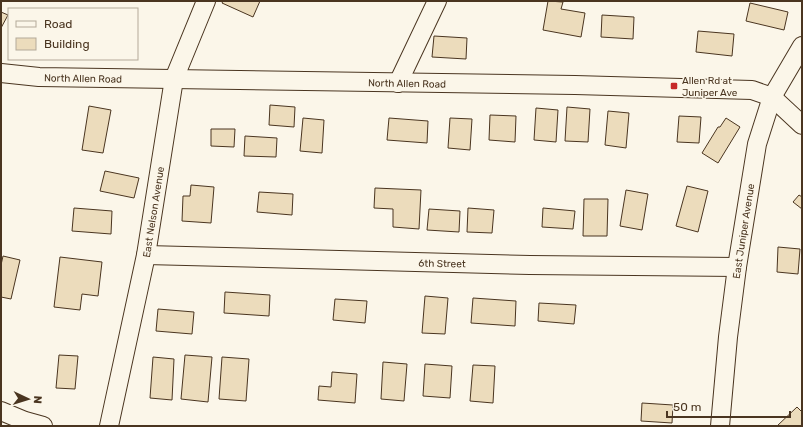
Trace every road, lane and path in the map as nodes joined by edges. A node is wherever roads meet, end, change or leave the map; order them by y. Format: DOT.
graph roads {
  1 [pos="206,1"];
  2 [pos="437,1"];
  3 [pos="802,46"];
  4 [pos="1,73"];
  5 [pos="174,79"];
  6 [pos="398,83"];
  7 [pos="772,97"];
  8 [pos="802,125"];
  9 [pos="146,255"];
  10 [pos="737,267"];
  11 [pos="1,411"];
  12 [pos="43,426"];
  13 [pos="108,426"];
  14 [pos="720,426"];
  1 -- 5 [label="street, East Nelson Avenue"];
  2 -- 6 [label="street"];
  3 -- 7 [label="street, East Juniper Avenue"];
  4 -- 5 [label="street, North Allen Road"];
  5 -- 6 [label="street, North Allen Road"];
  5 -- 9 [label="street, East Nelson Avenue"];
  6 -- 7 [label="street, North Allen Road"];
  7 -- 8 [label="street, North Allen Road"];
  7 -- 10 [label="street, East Juniper Avenue"];
  9 -- 10 [label="street, 6th Street"];
  9 -- 13 [label="street, East Nelson Avenue"];
  10 -- 14 [label="street, East Juniper Avenue"];
  11 -- 12 [label="street"];
}
